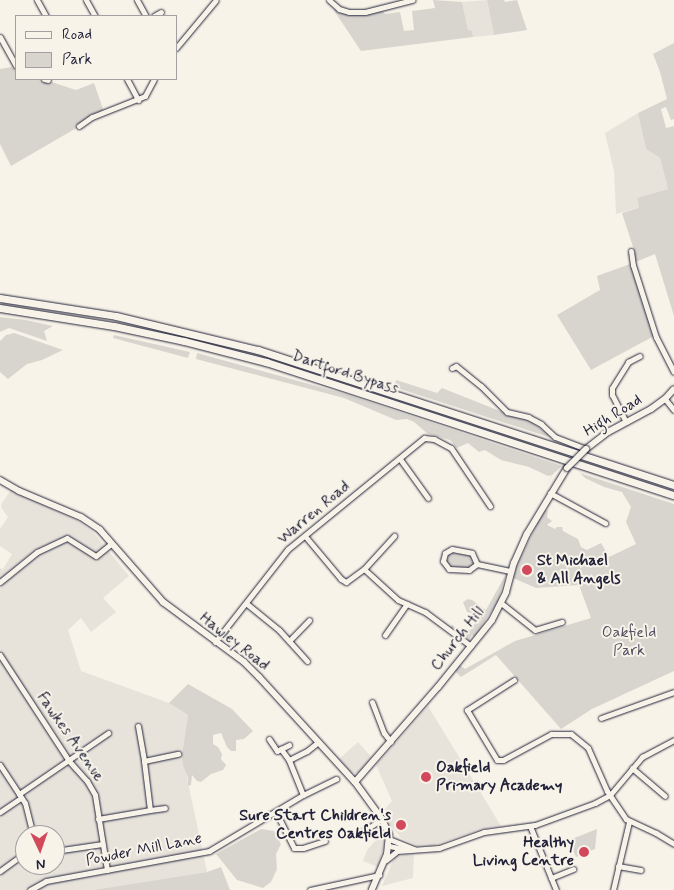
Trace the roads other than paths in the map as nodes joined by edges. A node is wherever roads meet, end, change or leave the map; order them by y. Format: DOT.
graph roads {
  1 [pos="37,0"];
  2 [pos="86,0"];
  3 [pos="137,0"];
  4 [pos="216,0"];
  5 [pos="330,0"];
  6 [pos="412,0"];
  7 [pos="161,12"];
  8 [pos="45,15"];
  9 [pos="94,15"];
  10 [pos="145,15"];
  11 [pos="156,15"];
  12 [pos="0,37"];
  13 [pos="178,46"];
  14 [pos="15,64"];
  15 [pos="128,80"];
  16 [pos="153,80"];
  17 [pos="138,100"];
  18 [pos="79,126"];
  19 [pos="630,251"];
  20 [pos="0,298"];
  21 [pos="0,308"];
  22 [pos="640,356"];
  23 [pos="452,368"];
  24 [pos="674,372"];
  25 [pos="674,389"];
  26 [pos="665,399"];
  27 [pos="674,410"];
  28 [pos="626,422"];
  29 [pos="586,449"];
  30 [pos="400,459"];
  31 [pos="0,480"];
  32 [pos="674,485"];
  33 [pos="550,493"];
  34 [pos="674,495"];
  35 [pos="428,498"];
  36 [pos="490,506"];
  37 [pos="605,523"];
  38 [pos="305,536"];
  39 [pos="394,536"];
  40 [pos="111,544"];
  41 [pos="478,564"];
  42 [pos="364,569"];
  43 [pos="511,571"];
  44 [pos="0,582"];
  45 [pos="501,603"];
  46 [pos="247,604"];
  47 [pos="407,604"];
  48 [pos="309,620"];
  49 [pos="562,622"];
  50 [pos="385,635"];
  51 [pos="289,641"];
  52 [pos="215,642"];
  53 [pos="471,646"];
  54 [pos="0,655"];
  55 [pos="307,661"];
  56 [pos="514,680"];
  57 [pos="674,692"];
  58 [pos="664,695"];
  59 [pos="674,698"];
  60 [pos="372,702"];
  61 [pos="601,718"];
  62 [pos="138,726"];
  63 [pos="108,733"];
  64 [pos="269,739"];
  65 [pos="674,740"];
  66 [pos="318,742"];
  67 [pos="391,742"];
  68 [pos="289,745"];
  69 [pos="282,749"];
  70 [pos="178,754"];
  71 [pos="289,760"];
  72 [pos="69,761"];
  73 [pos="144,761"];
  74 [pos="0,766"];
  75 [pos="632,768"];
  76 [pos="336,779"];
  77 [pos="355,782"];
  78 [pos="610,794"];
  79 [pos="303,795"];
  80 [pos="20,796"];
  81 [pos="665,796"];
  82 [pos="165,808"];
  83 [pos="150,810"];
  84 [pos="0,812"];
  85 [pos="276,812"];
  86 [pos="98,819"];
  87 [pos="382,819"];
  88 [pos="629,822"];
  89 [pos="30,825"];
  90 [pos="530,826"];
  91 [pos="361,832"];
  92 [pos="325,840"];
  93 [pos="389,843"];
  94 [pos="102,844"];
  95 [pos="674,844"];
  96 [pos="65,850"];
  97 [pos="417,850"];
  98 [pos="15,860"];
  99 [pos="385,860"];
  100 [pos="618,866"];
  101 [pos="573,869"];
  102 [pos="107,870"];
  103 [pos="641,870"];
  104 [pos="0,871"];
  105 [pos="379,875"];
  106 [pos="551,878"];
  107 [pos="30,890"];
  108 [pos="310,890"];
  109 [pos="372,890"];
  110 [pos="556,890"];
  111 [pos="613,890"];
  1 -- 8 [label="street"];
  2 -- 9 [label="street"];
  3 -- 10 [label="street"];
  4 -- 13 [label="street"];
  5 -- 6 [label="street"];
  7 -- 11 [label="street"];
  12 -- 14 [label="street"];
  15 -- 17 [label="street"];
  16 -- 17 [label="street"];
  17 -- 18 [label="street"];
  19 -- 24 [label="street"];
  20 -- 32 [label="highway, Dartford Bypass"];
  21 -- 34 [label="highway, Dartford Bypass"];
  22 -- 28 [label="street"];
  23 -- 29 [label="street"];
  25 -- 26 [label="main road, High Road"];
  26 -- 27 [label="street"];
  26 -- 28 [label="main road, High Road"];
  28 -- 29 [label="main road, High Road"];
  29 -- 33 [label="main road, High Road, bridge"];
  30 -- 35 [label="street"];
  30 -- 36 [label="street, Warren Road"];
  30 -- 38 [label="street, Warren Road"];
  31 -- 40 [label="main road, Hawley Road"];
  33 -- 37 [label="street"];
  33 -- 43 [label="main road, Church Hill"];
  38 -- 42 [label="street"];
  38 -- 46 [label="street, Warren Road"];
  39 -- 42 [label="street"];
  40 -- 44 [label="street"];
  40 -- 52 [label="main road, Hawley Road"];
  41 -- 41 [label="street"];
  41 -- 43 [label="street"];
  42 -- 47 [label="street"];
  43 -- 45 [label="main road, Church Hill"];
  45 -- 49 [label="street"];
  45 -- 53 [label="main road, Church Hill"];
  46 -- 51 [label="street"];
  46 -- 52 [label="street, Warren Road"];
  47 -- 50 [label="street"];
  47 -- 53 [label="street"];
  48 -- 51 [label="street"];
  51 -- 55 [label="street"];
  52 -- 66 [label="main road, Hawley Road"];
  53 -- 67 [label="main road, Church Hill"];
  54 -- 72 [label="street, Fawkes Avenue"];
  56 -- 78 [label="street"];
  57 -- 58 [label="street"];
  58 -- 59 [label="street"];
  58 -- 61 [label="street"];
  60 -- 67 [label="street"];
  62 -- 73 [label="street"];
  63 -- 72 [label="street"];
  64 -- 69 [label="street"];
  65 -- 75 [label="street"];
  66 -- 71 [label="street"];
  66 -- 77 [label="main road, Hawley Road"];
  67 -- 77 [label="main road, Church Hill"];
  68 -- 69 [label="street"];
  69 -- 71 [label="street"];
  70 -- 73 [label="street"];
  71 -- 79 [label="street"];
  72 -- 80 [label="street"];
  72 -- 86 [label="street, Fawkes Avenue"];
  73 -- 83 [label="street"];
  74 -- 80 [label="street"];
  75 -- 78 [label="street"];
  75 -- 81 [label="street"];
  76 -- 79 [label="street, Powder Mill Lane"];
  77 -- 87 [label="main road, Hawley Road"];
  78 -- 88 [label="street"];
  78 -- 90 [label="street"];
  79 -- 85 [label="street, Powder Mill Lane"];
  80 -- 84 [label="street"];
  80 -- 89 [label="street"];
  82 -- 83 [label="street"];
  83 -- 86 [label="street"];
  85 -- 92 [label="street"];
  85 -- 102 [label="street, Powder Mill Lane"];
  86 -- 94 [label="street, Fawkes Avenue"];
  87 -- 91 [label="street"];
  87 -- 93 [label="main road, Hawley Road"];
  88 -- 95 [label="street"];
  88 -- 100 [label="street"];
  90 -- 97 [label="street"];
  90 -- 106 [label="street"];
  93 -- 97 [label="street"];
  93 -- 99 [label="main road"];
  94 -- 96 [label="street"];
  94 -- 102 [label="street, Fawkes Avenue"];
  97 -- 99 [label="street"];
  98 -- 104 [label="street"];
  99 -- 105 [label="main road"];
  100 -- 103 [label="street"];
  100 -- 111 [label="street"];
  101 -- 106 [label="street"];
  102 -- 107 [label="street, Powder Mill Lane"];
  105 -- 108 [label="street"];
  105 -- 109 [label="main road"];
  106 -- 110 [label="street"];
}
